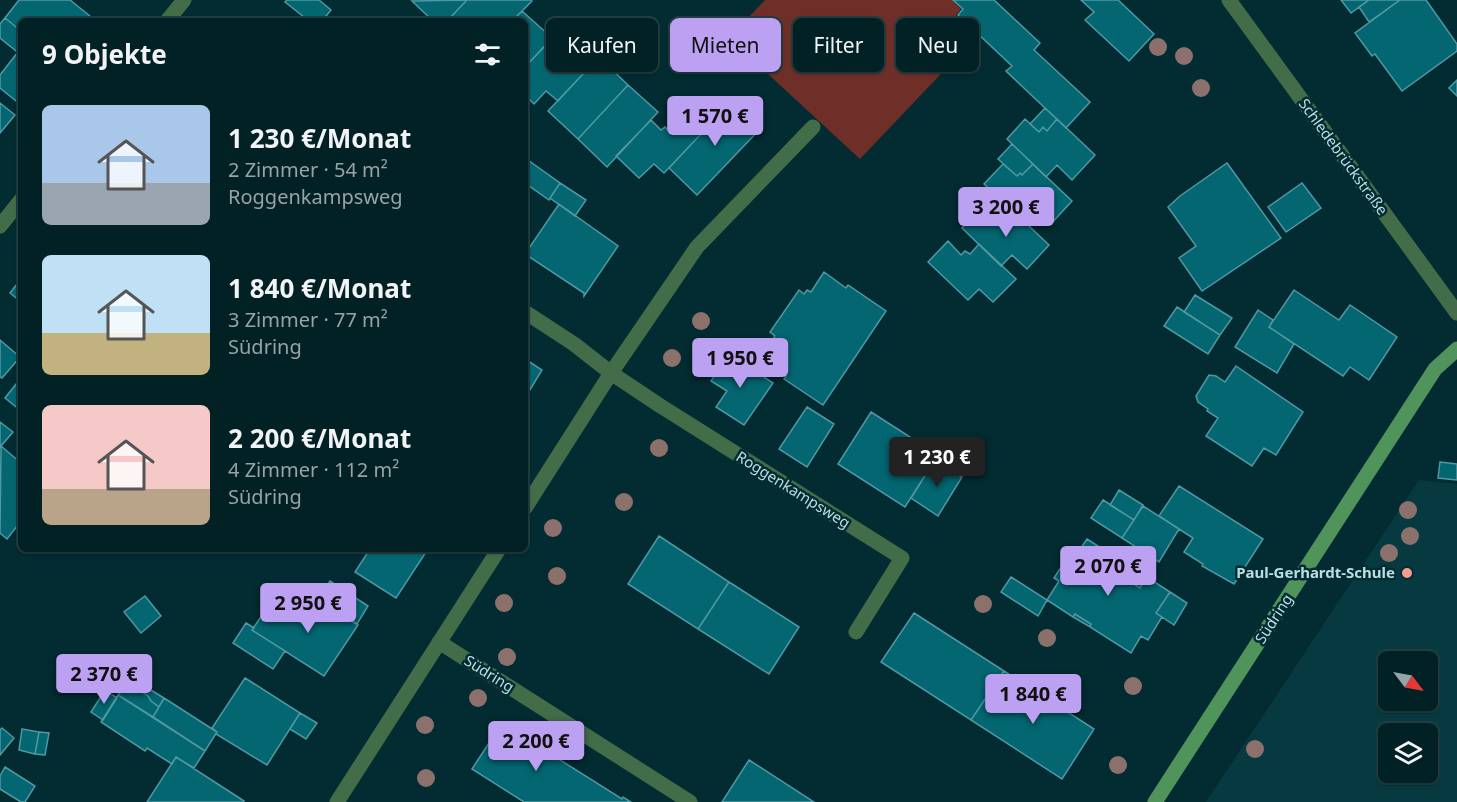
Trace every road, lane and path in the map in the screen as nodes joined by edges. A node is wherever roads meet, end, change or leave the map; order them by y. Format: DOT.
graph roads {
  1 [pos="184,0"];
  2 [pos="1229,0"];
  3 [pos="169,18"];
  4 [pos="813,128"];
  5 [pos="18,204"];
  6 [pos="0,226"];
  7 [pos="1457,313"];
  8 [pos="528,314"];
  9 [pos="1457,350"];
  10 [pos="611,373"];
  11 [pos="528,503"];
  12 [pos="497,552"];
  13 [pos="856,632"];
  14 [pos="439,642"];
  15 [pos="337,802"];
  16 [pos="690,802"];
  17 [pos="1155,802"];
  1 -- 3 [label="street"];
  2 -- 7 [label="street, Schledebrückstraße"];
  4 -- 10 [label="street"];
  5 -- 6 [label="street"];
  8 -- 10 [label="street, Roggenkampsweg"];
  9 -- 17 [label="street, Südring"];
  10 -- 11 [label="street"];
  10 -- 13 [label="street, Roggenkampsweg"];
  12 -- 14 [label="street"];
  14 -- 15 [label="street"];
  14 -- 16 [label="street, Südring"];
}
